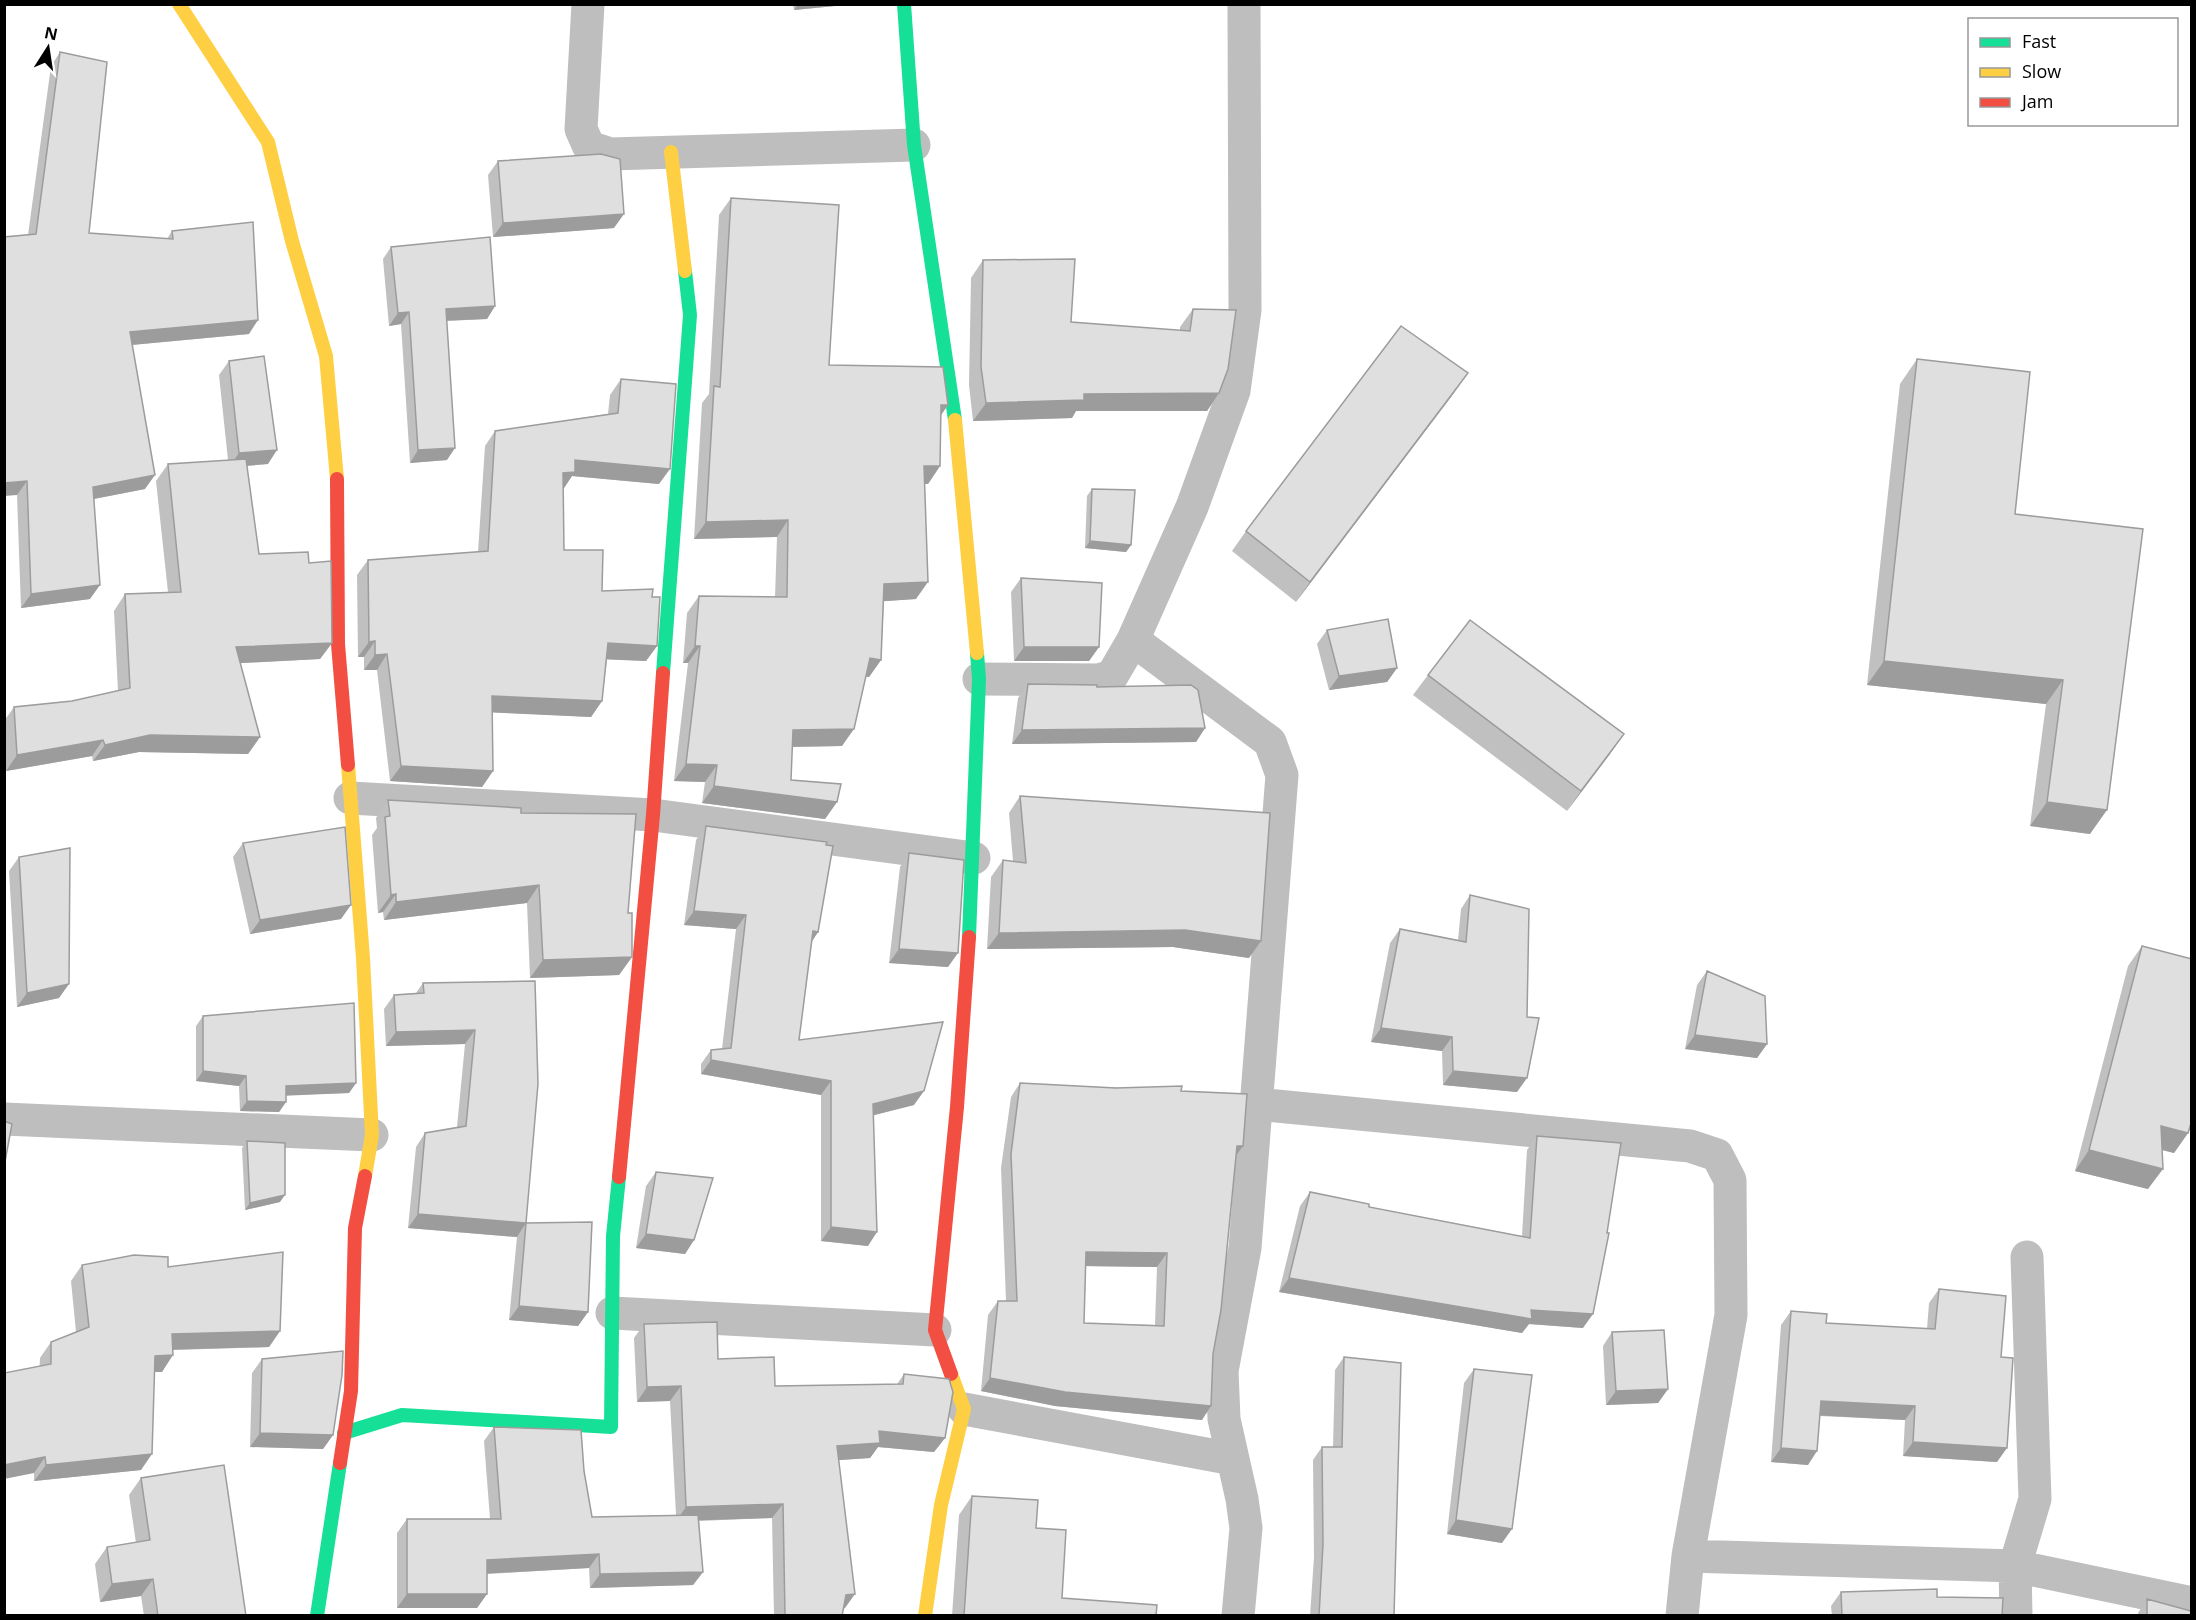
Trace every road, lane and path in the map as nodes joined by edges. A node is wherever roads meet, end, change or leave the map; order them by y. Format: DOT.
graph roads {
  1 [pos="179,4"];
  2 [pos="588,4"];
  3 [pos="904,4"];
  4 [pos="1244,4"];
  5 [pos="914,145"];
  6 [pos="671,152"];
  7 [pos="1133,640"];
  8 [pos="979,678"];
  9 [pos="350,798"];
  10 [pos="653,815"];
  11 [pos="974,858"];
  12 [pos="1255,1104"];
  13 [pos="4,1119"];
  14 [pos="372,1135"];
  15 [pos="2027,1257"];
  16 [pos="612,1313"];
  17 [pos="934,1330"];
  18 [pos="964,1409"];
  19 [pos="344,1433"];
  20 [pos="1233,1459"];
  21 [pos="1688,1556"];
  22 [pos="2015,1566"];
  23 [pos="2192,1603"];
  24 [pos="317,1616"];
  25 [pos="925,1616"];
  26 [pos="1238,1616"];
  27 [pos="1682,1616"];
  28 [pos="2016,1616"];
  1 -- 9 [label="street"];
  2 -- 6 [label="street"];
  3 -- 5 [label="street"];
  4 -- 7 [label="street"];
  5 -- 6 [label="street"];
  5 -- 8 [label="street"];
  6 -- 10 [label="street"];
  7 -- 8 [label="street"];
  7 -- 12 [label="street"];
  8 -- 11 [label="street"];
  9 -- 10 [label="street"];
  9 -- 14 [label="street"];
  10 -- 11 [label="street"];
  10 -- 16 [label="street"];
  11 -- 17 [label="street"];
  12 -- 20 [label="street"];
  12 -- 21 [label="street"];
  13 -- 14 [label="street"];
  14 -- 19 [label="street"];
  15 -- 22 [label="street"];
  16 -- 17 [label="street"];
  16 -- 19 [label="street"];
  17 -- 18 [label="street"];
  18 -- 20 [label="street"];
  18 -- 25 [label="street"];
  19 -- 24 [label="street"];
  20 -- 26 [label="street"];
  21 -- 22 [label="street"];
  21 -- 27 [label="street"];
  22 -- 23 [label="street"];
  22 -- 28 [label="street"];
}
